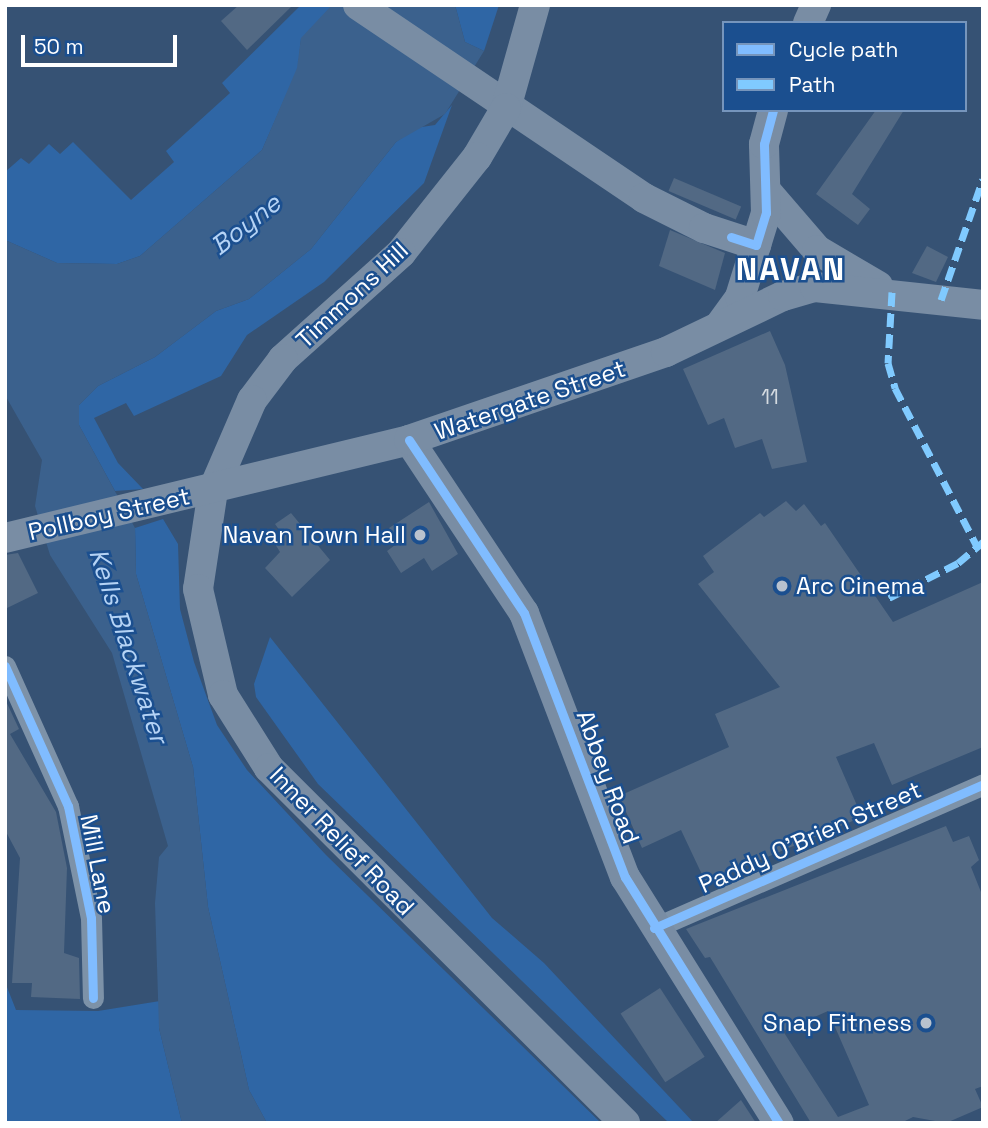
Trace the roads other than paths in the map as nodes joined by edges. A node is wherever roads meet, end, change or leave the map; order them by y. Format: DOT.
graph roads {
  1 [pos="358,5"];
  2 [pos="535,5"];
  3 [pos="816,5"];
  4 [pos="809,21"];
  5 [pos="506,108"];
  6 [pos="772,112"];
  7 [pos="768,193"];
  8 [pos="756,245"];
  9 [pos="892,292"];
  10 [pos="983,305"];
  11 [pos="720,326"];
  12 [pos="409,440"];
  13 [pos="213,490"];
  14 [pos="10,537"];
  15 [pos="5,666"];
  16 [pos="983,784"];
  17 [pos="654,928"];
  18 [pos="93,998"];
  19 [pos="625,1123"];
  20 [pos="779,1123"];
  1 -- 5 [label="main road"];
  2 -- 5 [label="main road, Timmons Hill"];
  3 -- 4 [label="main road"];
  5 -- 8 [label="main road"];
  5 -- 13 [label="main road, Timmons Hill"];
  6 -- 7 [label="main road"];
  7 -- 8 [label="main road"];
  7 -- 9 [label="main road"];
  8 -- 11 [label="main road"];
  9 -- 10 [label="main road, Watergate Street"];
  9 -- 11 [label="main road, Watergate Street"];
  11 -- 12 [label="main road, Watergate Street"];
  12 -- 13 [label="main road, Watergate Street"];
  12 -- 17 [label="main road, Abbey Road"];
  13 -- 14 [label="main road, Pollboy Street"];
  13 -- 19 [label="main road, Inner Relief Road"];
  15 -- 18 [label="street, Mill Lane"];
  16 -- 17 [label="street, Paddy O'Brien Street"];
  17 -- 20 [label="main road, Abbey Road"];
}
